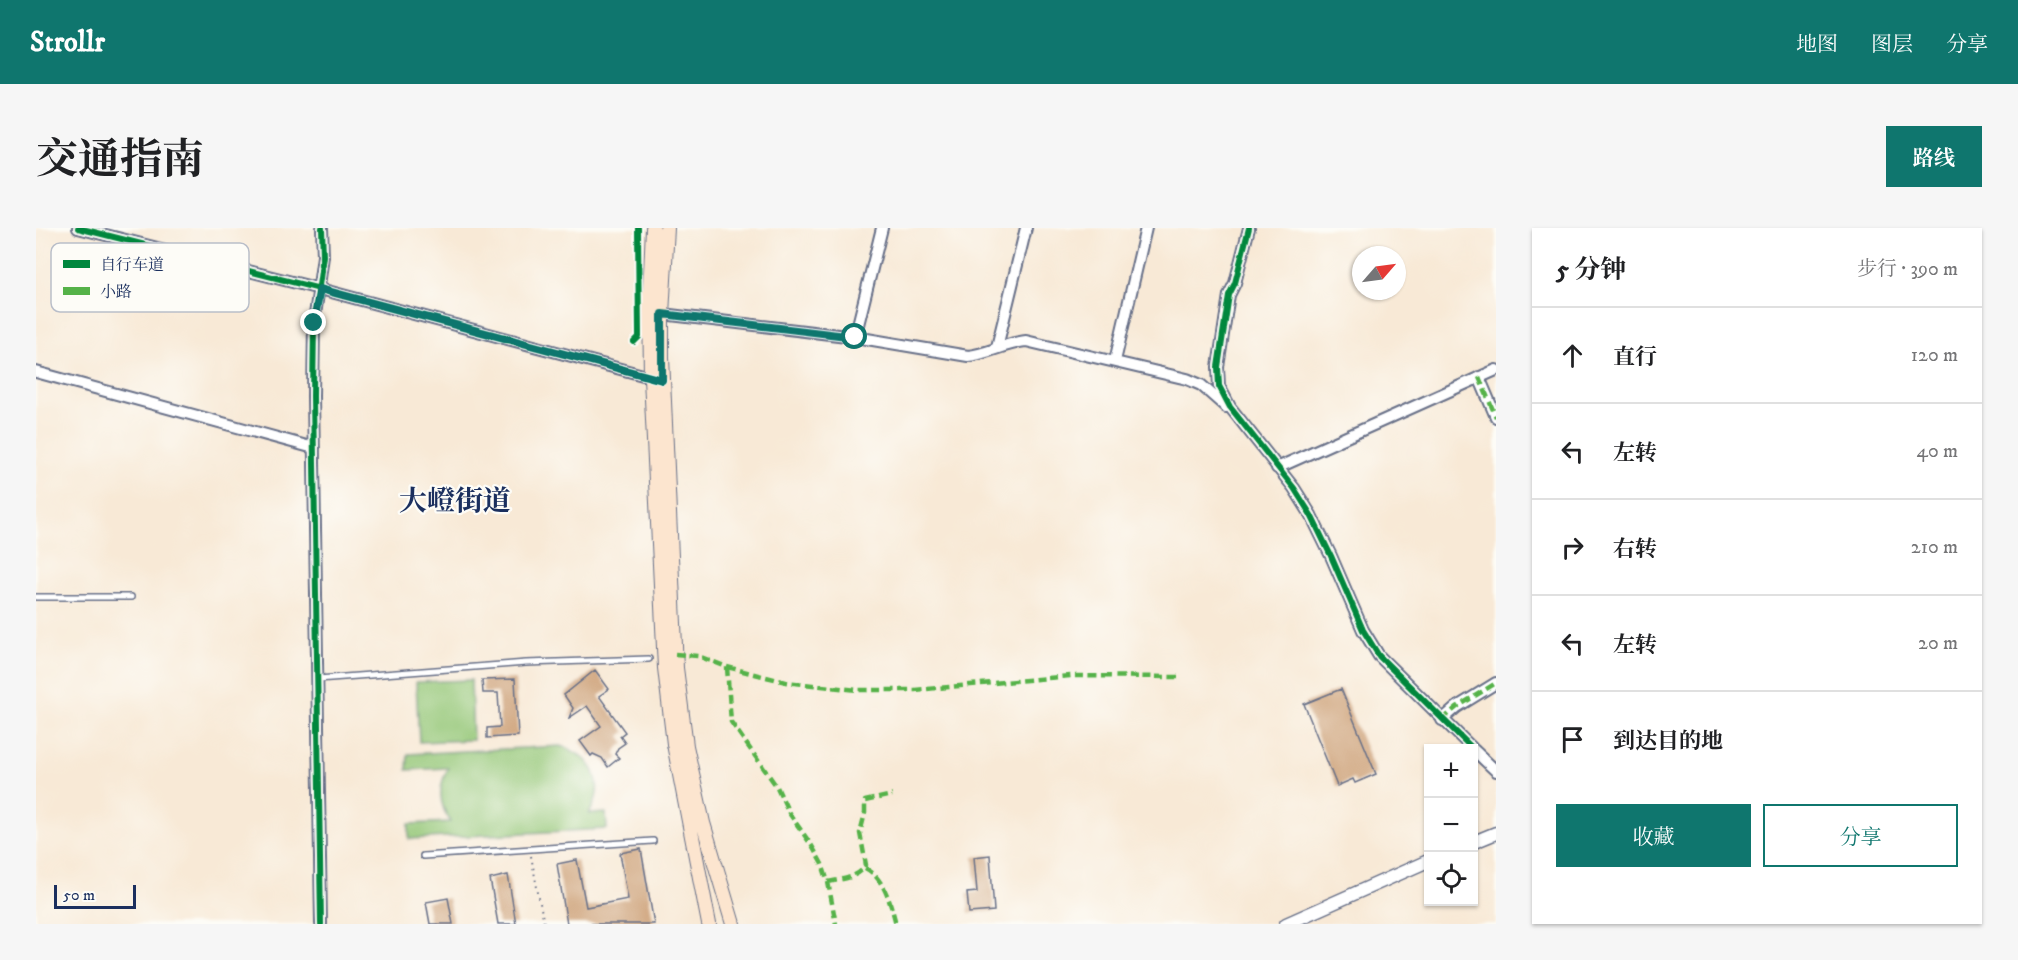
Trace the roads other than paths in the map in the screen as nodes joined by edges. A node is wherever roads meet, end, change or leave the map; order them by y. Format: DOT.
graph roads {
  1 [pos="78,228"];
  2 [pos="322,228"];
  3 [pos="653,228"];
  4 [pos="667,228"];
  5 [pos="882,228"];
  6 [pos="1026,228"];
  7 [pos="1146,228"];
  8 [pos="1249,228"];
  9 [pos="138,243"];
  10 [pos="249,271"];
  11 [pos="320,289"];
  12 [pos="662,314"];
  13 [pos="855,337"];
  14 [pos="997,347"];
  15 [pos="1115,361"];
  16 [pos="1218,369"];
  17 [pos="1496,370"];
  18 [pos="36,372"];
  19 [pos="1479,377"];
  20 [pos="656,379"];
  21 [pos="1201,385"];
  22 [pos="1496,417"];
  23 [pos="1245,427"];
  24 [pos="314,447"];
  25 [pos="1277,468"];
  26 [pos="36,597"];
  27 [pos="131,597"];
  28 [pos="649,659"];
  29 [pos="318,679"];
  30 [pos="1496,683"];
  31 [pos="1442,720"];
  32 [pos="1468,744"];
  33 [pos="1478,754"];
  34 [pos="1496,771"];
  35 [pos="1496,833"];
  36 [pos="1478,840"];
  37 [pos="653,841"];
  38 [pos="423,856"];
  39 [pos="1424,863"];
  40 [pos="706,921"];
  41 [pos="321,924"];
  42 [pos="734,924"];
  43 [pos="1286,924"];
  1 -- 9 [label="street"];
  2 -- 11 [label="street"];
  3 -- 20 [label="main road"];
  4 -- 12 [label="main road"];
  5 -- 13 [label="street"];
  6 -- 14 [label="street"];
  7 -- 15 [label="street"];
  8 -- 16 [label="street"];
  10 -- 11 [label="street"];
  11 -- 20 [label="street"];
  11 -- 24 [label="street"];
  12 -- 13 [label="street"];
  12 -- 20 [label="main road"];
  13 -- 14 [label="street"];
  14 -- 15 [label="street"];
  15 -- 21 [label="street"];
  16 -- 21 [label="street"];
  16 -- 23 [label="street"];
  17 -- 19 [label="street"];
  18 -- 24 [label="street"];
  19 -- 22 [label="street"];
  19 -- 25 [label="street"];
  20 -- 40 [label="main road"];
  20 -- 42 [label="main road"];
  21 -- 23 [label="street"];
  23 -- 25 [label="street"];
  24 -- 29 [label="street"];
  25 -- 31 [label="street"];
  26 -- 27 [label="lane"];
  28 -- 29 [label="lane"];
  29 -- 41 [label="street"];
  30 -- 31 [label="street"];
  31 -- 32 [label="street"];
  33 -- 34 [label="street"];
  35 -- 36 [label="street"];
  37 -- 38 [label="lane"];
  39 -- 43 [label="street"];
}
